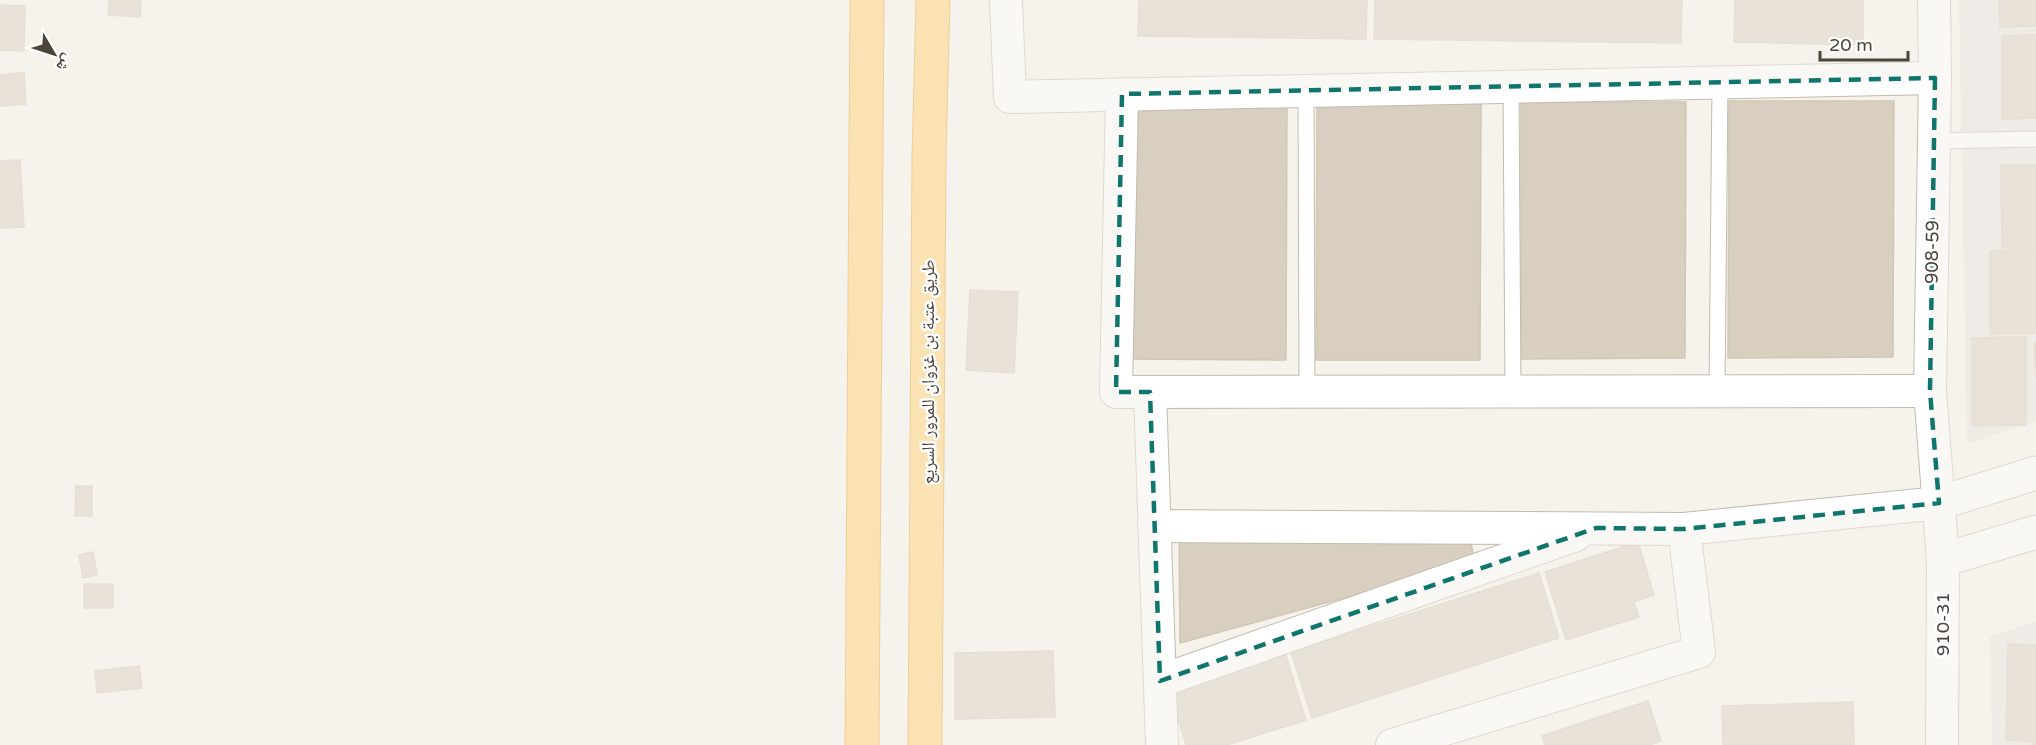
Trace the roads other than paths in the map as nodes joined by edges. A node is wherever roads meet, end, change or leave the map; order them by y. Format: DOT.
graph roads {
  1 [pos="867,0"];
  2 [pos="933,0"];
  3 [pos="1006,0"];
  4 [pos="1934,0"];
  5 [pos="1935,78"];
  6 [pos="1720,82"];
  7 [pos="1511,87"];
  8 [pos="1306,91"];
  9 [pos="1122,94"];
  10 [pos="2036,139"];
  11 [pos="1934,141"];
  12 [pos="1513,391"];
  13 [pos="1717,391"];
  14 [pos="1930,391"];
  15 [pos="1150,392"];
  16 [pos="1306,392"];
  17 [pos="2036,473"];
  18 [pos="1939,503"];
  19 [pos="1154,526"];
  20 [pos="1596,528"];
  21 [pos="1684,529"];
  22 [pos="2036,532"];
  23 [pos="1943,560"];
  24 [pos="1160,681"];
  25 [pos="862,745"];
  26 [pos="925,745"];
  27 [pos="1162,745"];
  28 [pos="1392,745"];
  29 [pos="1942,745"];
  1 -- 25 [label="highway"];
  2 -- 26 [label="highway, طريق عتبة بن غزوان للمرور السريع"];
  3 -- 9 [label="street"];
  4 -- 5 [label="street, 908-59"];
  5 -- 6 [label="street"];
  5 -- 11 [label="street, 908-59"];
  6 -- 7 [label="street"];
  6 -- 13 [label="lane"];
  7 -- 8 [label="street"];
  7 -- 12 [label="lane"];
  8 -- 9 [label="street"];
  8 -- 16 [label="lane"];
  9 -- 15 [label="street"];
  10 -- 11 [label="lane"];
  11 -- 14 [label="street, 908-59"];
  12 -- 13 [label="street"];
  12 -- 16 [label="street"];
  13 -- 14 [label="street"];
  14 -- 18 [label="street, 908-59"];
  15 -- 16 [label="street"];
  15 -- 19 [label="street"];
  17 -- 18 [label="street"];
  18 -- 21 [label="street"];
  18 -- 23 [label="street, 910-31"];
  19 -- 20 [label="street"];
  19 -- 24 [label="street"];
  20 -- 21 [label="street"];
  20 -- 24 [label="street"];
  21 -- 28 [label="street"];
  22 -- 23 [label="street"];
  23 -- 29 [label="street, 910-31"];
  24 -- 27 [label="street"];
}
